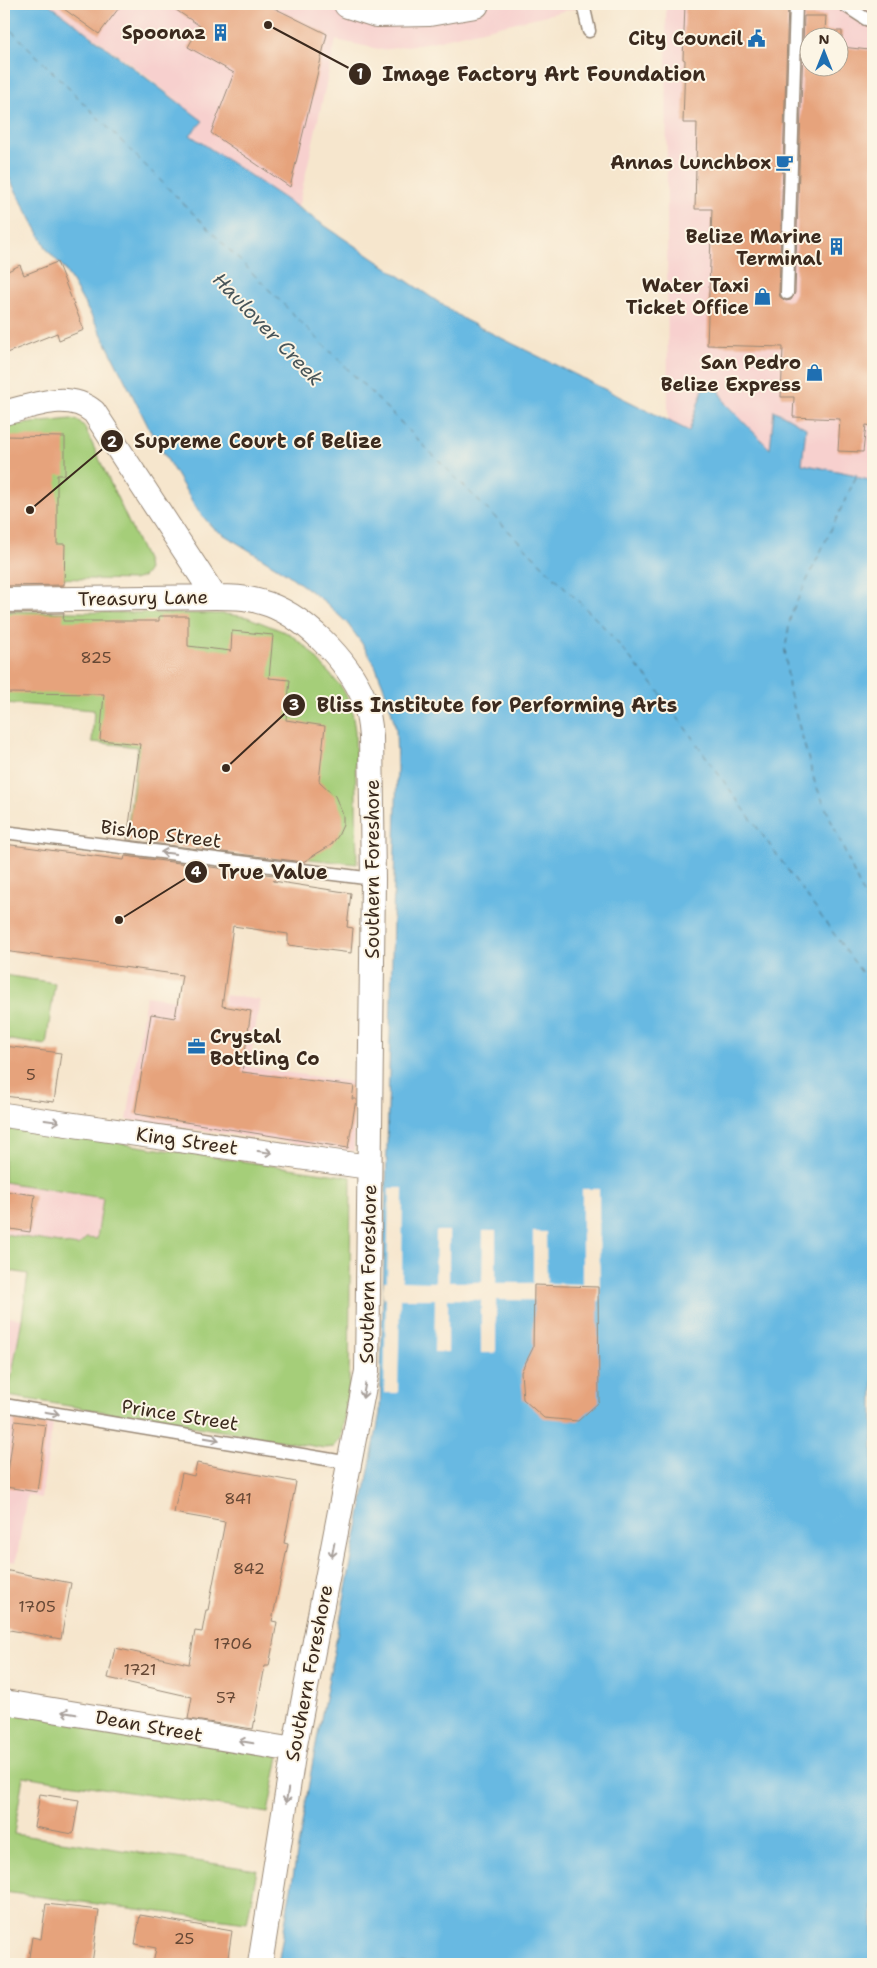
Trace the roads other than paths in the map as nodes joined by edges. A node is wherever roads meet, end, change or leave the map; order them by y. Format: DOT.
graph roads {
  1 [pos="348,4"];
  2 [pos="475,4"];
  3 [pos="583,4"];
  4 [pos="796,4"];
  5 [pos="843,4"];
  6 [pos="873,21"];
  7 [pos="589,31"];
  8 [pos="787,294"];
  9 [pos="4,413"];
  10 [pos="215,596"];
  11 [pos="4,600"];
  12 [pos="280,609"];
  13 [pos="4,832"];
  14 [pos="372,878"];
  15 [pos="4,1115"];
  16 [pos="369,1167"];
  17 [pos="4,1405"];
  18 [pos="350,1463"];
  19 [pos="4,1702"];
  20 [pos="294,1750"];
  21 [pos="260,1964"];
  1 -- 2 [label="main road"];
  3 -- 7 [label="lane"];
  4 -- 8 [label="lane"];
  5 -- 6 [label="lane"];
  9 -- 10 [label="street"];
  10 -- 11 [label="street, Treasury Lane"];
  10 -- 12 [label="street, Treasury Lane"];
  12 -- 14 [label="street, Southern Foreshore"];
  14 -- 13 [label="lane, Bishop Street, one-way"];
  14 -- 16 [label="street, Southern Foreshore"];
  15 -- 16 [label="street, King Street, one-way"];
  16 -- 18 [label="street, Southern Foreshore, one-way"];
  17 -- 18 [label="lane, Prince Street, one-way"];
  18 -- 20 [label="street, Southern Foreshore, one-way"];
  20 -- 19 [label="street, Dean Street, one-way"];
  20 -- 21 [label="street, Southern Foreshore, one-way"];
}
